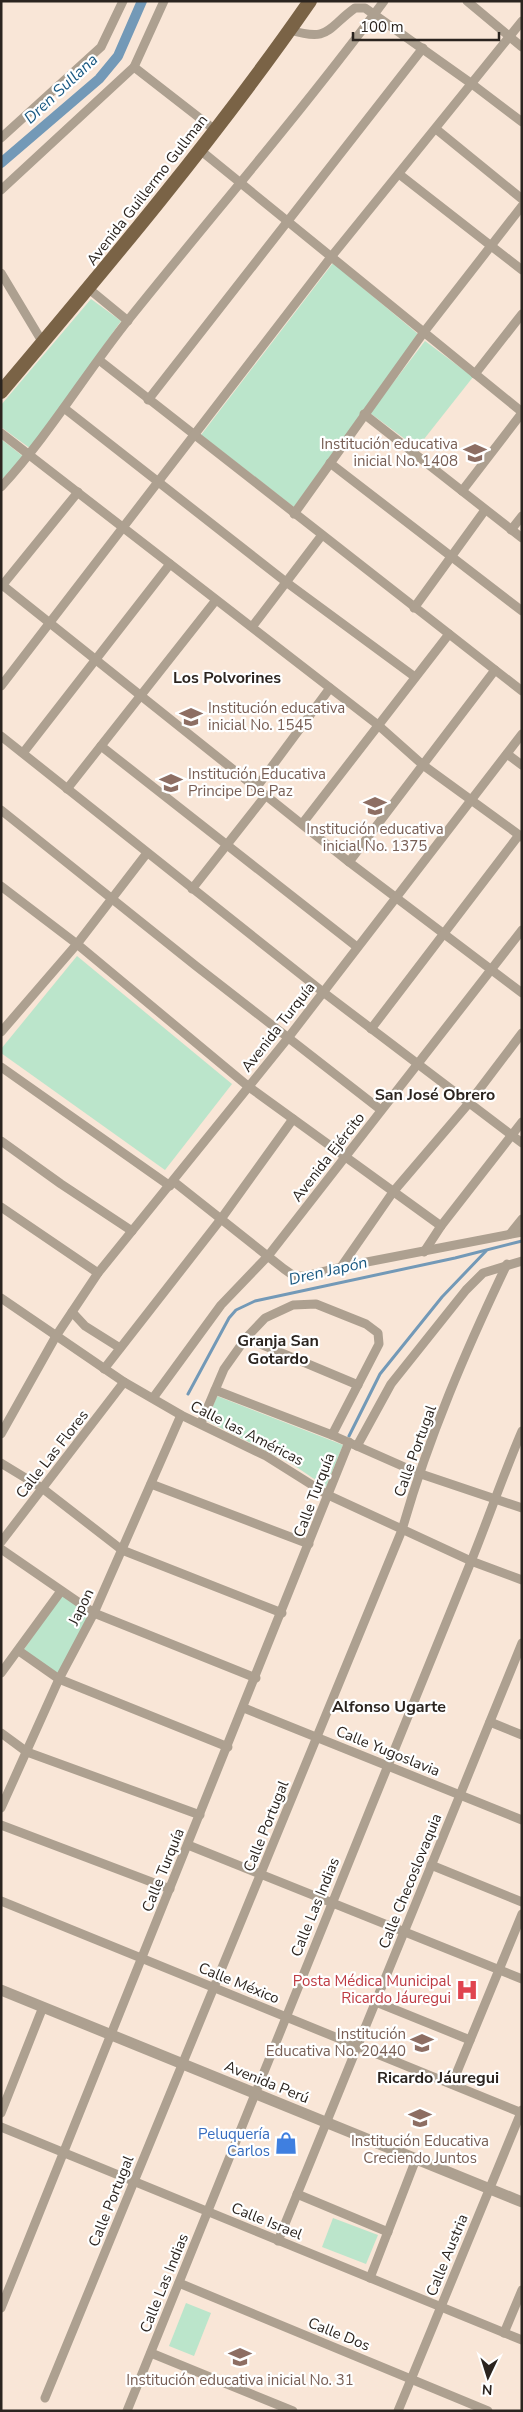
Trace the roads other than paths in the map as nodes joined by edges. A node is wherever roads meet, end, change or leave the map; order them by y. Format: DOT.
graph roads {
  1 [pos="124,1"];
  2 [pos="164,1"];
  3 [pos="310,1"];
  4 [pos="384,1"];
  5 [pos="467,1"];
  6 [pos="375,14"];
  7 [pos="522,21"];
  8 [pos="290,30"];
  9 [pos="509,37"];
  10 [pos="522,47"];
  11 [pos="423,48"];
  12 [pos="134,67"];
  13 [pos="472,84"];
  14 [pos="522,122"];
  15 [pos="436,129"];
  16 [pos="214,130"];
  17 [pos="1,138"];
  18 [pos="200,150"];
  19 [pos="399,174"];
  20 [pos="241,183"];
  21 [pos="1,190"];
  22 [pos="522,199"];
  23 [pos="522,206"];
  24 [pos="288,221"];
  25 [pos="491,246"];
  26 [pos="331,257"];
  27 [pos="522,270"];
  28 [pos="1,273"];
  29 [pos="89,289"];
  30 [pos="522,314"];
  31 [pos="128,321"];
  32 [pos="424,332"];
  33 [pos="43,343"];
  34 [pos="99,360"];
  35 [pos="475,374"];
  36 [pos="1,392"];
  37 [pos="148,400"];
  38 [pos="64,408"];
  39 [pos="522,412"];
  40 [pos="364,414"];
  41 [pos="1,433"];
  42 [pos="193,435"];
  43 [pos="31,455"];
  44 [pos="330,463"];
  45 [pos="157,482"];
  46 [pos="1,487"];
  47 [pos="78,492"];
  48 [pos="462,492"];
  49 [pos="486,510"];
  50 [pos="294,514"];
  51 [pos="522,516"];
  52 [pos="123,527"];
  53 [pos="511,530"];
  54 [pos="322,535"];
  55 [pos="522,538"];
  56 [pos="451,557"];
  57 [pos="170,564"];
  58 [pos="286,582"];
  59 [pos="2,586"];
  60 [pos="216,600"];
  61 [pos="414,608"];
  62 [pos="522,611"];
  63 [pos="49,623"];
  64 [pos="252,627"];
  65 [pos="449,634"];
  66 [pos="95,660"];
  67 [pos="495,670"];
  68 [pos="416,676"];
  69 [pos="1,686"];
  70 [pos="330,688"];
  71 [pos="522,691"];
  72 [pos="141,696"];
  73 [pos="378,725"];
  74 [pos="522,734"];
  75 [pos="1,736"];
  76 [pos="101,746"];
  77 [pos="22,753"];
  78 [pos="507,754"];
  79 [pos="423,765"];
  80 [pos="522,765"];
  81 [pos="256,788"];
  82 [pos="67,789"];
  83 [pos="266,795"];
  84 [pos="471,800"];
  85 [pos="1,810"];
  86 [pos="302,824"];
  87 [pos="520,836"];
  88 [pos="227,845"];
  89 [pos="147,853"];
  90 [pos="349,862"];
  91 [pos="1,886"];
  92 [pos="192,889"];
  93 [pos="397,897"];
  94 [pos="112,898"];
  95 [pos="522,930"];
  96 [pos="443,934"];
  97 [pos="77,944"];
  98 [pos="357,947"];
  99 [pos="490,970"];
  100 [pos="323,992"];
  101 [pos="522,993"];
  102 [pos="371,1029"];
  103 [pos="1,1032"];
  104 [pos="522,1033"];
  105 [pos="288,1038"];
  106 [pos="417,1064"];
  107 [pos="1,1067"];
  108 [pos="249,1087"];
  109 [pos="469,1103"];
  110 [pos="381,1110"];
  111 [pos="292,1119"];
  112 [pos="522,1122"];
  113 [pos="511,1134"];
  114 [pos="1,1142"];
  115 [pos="522,1143"];
  116 [pos="345,1157"];
  117 [pos="171,1184"];
  118 [pos="393,1192"];
  119 [pos="1,1207"];
  120 [pos="222,1219"];
  121 [pos="522,1219"];
  122 [pos="441,1226"];
  123 [pos="132,1231"];
  124 [pos="522,1232"];
  125 [pos="510,1234"];
  126 [pos="424,1252"];
  127 [pos="268,1256"];
  128 [pos="522,1261"];
  129 [pos="507,1264"];
  130 [pos="341,1267"];
  131 [pos="98,1273"];
  132 [pos="1,1298"];
  133 [pos="72,1312"];
  134 [pos="56,1336"];
  135 [pos="246,1338"];
  136 [pos="120,1348"];
  137 [pos="104,1368"];
  138 [pos="124,1382"];
  139 [pos="358,1384"];
  140 [pos="215,1390"];
  141 [pos="153,1398"];
  142 [pos="182,1415"];
  143 [pos="201,1424"];
  144 [pos="522,1431"];
  145 [pos="1,1434"];
  146 [pos="332,1435"];
  147 [pos="353,1444"];
  148 [pos="1,1463"];
  149 [pos="418,1473"];
  150 [pos="151,1484"];
  151 [pos="42,1488"];
  152 [pos="328,1495"];
  153 [pos="494,1497"];
  154 [pos="522,1508"];
  155 [pos="402,1530"];
  156 [pos="1,1542"];
  157 [pos="310,1544"];
  158 [pos="1,1549"];
  159 [pos="122,1550"];
  160 [pos="471,1560"];
  161 [pos="522,1580"];
  162 [pos="61,1591"];
  163 [pos="94,1613"];
  164 [pos="282,1613"];
  165 [pos="522,1644"];
  166 [pos="19,1651"];
  167 [pos="520,1655"];
  168 [pos="1,1673"];
  169 [pos="256,1678"];
  170 [pos="59,1679"];
  171 [pos="244,1708"];
  172 [pos="490,1722"];
  173 [pos="1,1733"];
  174 [pos="522,1735"];
  175 [pos="317,1737"];
  176 [pos="228,1747"];
  177 [pos="27,1752"];
  178 [pos="386,1765"];
  179 [pos="460,1795"];
  180 [pos="1,1808"];
  181 [pos="200,1815"];
  182 [pos="522,1820"];
  183 [pos="1,1825"];
  184 [pos="188,1845"];
  185 [pos="431,1865"];
  186 [pos="260,1874"];
  187 [pos="170,1889"];
  188 [pos="1,1901"];
  189 [pos="522,1902"];
  190 [pos="331,1903"];
  191 [pos="522,1914"];
  192 [pos="404,1932"];
  193 [pos="142,1958"];
  194 [pos="499,1970"];
  195 [pos="522,1979"];
  196 [pos="214,1988"];
  197 [pos="1,1990"];
  198 [pos="376,2002"];
  199 [pos="43,2007"];
  200 [pos="285,2017"];
  201 [pos="111,2036"];
  202 [pos="470,2040"];
  203 [pos="358,2046"];
  204 [pos="182,2064"];
  205 [pos="452,2084"];
  206 [pos="255,2092"];
  207 [pos="1,2112"];
  208 [pos="521,2112"];
  209 [pos="326,2123"];
  210 [pos="1,2127"];
  211 [pos="64,2153"];
  212 [pos="416,2159"];
  213 [pos="134,2182"];
  214 [pos="490,2188"];
  215 [pos="297,2194"];
  216 [pos="522,2202"];
  217 [pos="207,2212"];
  218 [pos="388,2232"];
  219 [pos="278,2241"];
  220 [pos="370,2278"];
  221 [pos="178,2283"];
  222 [pos="522,2290"];
  223 [pos="3,2298"];
  224 [pos="441,2307"];
  225 [pos="1,2308"];
  226 [pos="504,2333"];
  227 [pos="522,2340"];
  228 [pos="151,2353"];
  229 [pos="411,2379"];
  230 [pos="45,2398"];
  231 [pos="127,2411"];
  232 [pos="293,2411"];
  233 [pos="398,2411"];
  234 [pos="488,2411"];
  1 -- 17 [label="street"];
  2 -- 12 [label="street"];
  3 -- 8 [label="main road, Avenida Guillermo Gullman"];
  4 -- 6 [label="street"];
  5 -- 9 [label="street"];
  6 -- 8 [label="street"];
  6 -- 11 [label="street"];
  6 -- 20 [label="street"];
  7 -- 9 [label="street"];
  8 -- 16 [label="main road, Avenida Guillermo Gullman"];
  9 -- 10 [label="street"];
  9 -- 13 [label="street"];
  11 -- 13 [label="street"];
  11 -- 24 [label="street"];
  12 -- 16 [label="street"];
  12 -- 21 [label="street"];
  13 -- 14 [label="street"];
  13 -- 15 [label="street"];
  15 -- 19 [label="street"];
  15 -- 22 [label="street"];
  16 -- 18 [label="main road, Avenida Guillermo Gullman"];
  18 -- 20 [label="street"];
  18 -- 29 [label="main road, Avenida Guillermo Gullman"];
  19 -- 25 [label="street"];
  19 -- 26 [label="street"];
  20 -- 24 [label="street"];
  20 -- 31 [label="street"];
  23 -- 25 [label="street"];
  24 -- 26 [label="street"];
  24 -- 37 [label="street"];
  25 -- 27 [label="street"];
  25 -- 32 [label="street"];
  26 -- 32 [label="street"];
  26 -- 42 [label="street"];
  28 -- 33 [label="street"];
  29 -- 31 [label="street"];
  29 -- 33 [label="main road, Avenida Guillermo Gullman"];
  30 -- 35 [label="street"];
  31 -- 34 [label="street"];
  32 -- 35 [label="street"];
  32 -- 40 [label="street"];
  33 -- 36 [label="main road, Avenida Guillermo Gullman"];
  34 -- 37 [label="street"];
  34 -- 38 [label="street"];
  35 -- 39 [label="street"];
  37 -- 42 [label="street"];
  38 -- 43 [label="street"];
  38 -- 45 [label="street"];
  39 -- 48 [label="street"];
  40 -- 44 [label="street"];
  40 -- 48 [label="street"];
  41 -- 43 [label="street"];
  42 -- 45 [label="street"];
  42 -- 50 [label="street"];
  43 -- 46 [label="street"];
  43 -- 47 [label="street"];
  44 -- 50 [label="street"];
  44 -- 56 [label="street"];
  45 -- 52 [label="street"];
  45 -- 58 [label="street"];
  47 -- 52 [label="street"];
  47 -- 59 [label="street"];
  48 -- 49 [label="street"];
  49 -- 53 [label="street"];
  49 -- 56 [label="street"];
  50 -- 54 [label="street"];
  51 -- 53 [label="street"];
  52 -- 57 [label="street"];
  52 -- 63 [label="street"];
  53 -- 55 [label="street"];
  54 -- 58 [label="street"];
  54 -- 61 [label="street"];
  56 -- 61 [label="street"];
  56 -- 62 [label="street"];
  57 -- 60 [label="street"];
  57 -- 66 [label="street"];
  58 -- 64 [label="street"];
  58 -- 68 [label="street"];
  59 -- 63 [label="street"];
  60 -- 64 [label="street"];
  60 -- 72 [label="street"];
  61 -- 65 [label="street"];
  63 -- 66 [label="street"];
  63 -- 69 [label="street"];
  64 -- 70 [label="street"];
  65 -- 67 [label="street"];
  65 -- 68 [label="street"];
  66 -- 72 [label="street"];
  66 -- 77 [label="street"];
  67 -- 71 [label="street"];
  67 -- 79 [label="street"];
  68 -- 73 [label="street"];
  70 -- 73 [label="street"];
  70 -- 81 [label="street"];
  72 -- 76 [label="street"];
  72 -- 81 [label="street"];
  73 -- 79 [label="street"];
  73 -- 86 [label="street"];
  74 -- 78 [label="street, Avenida Turquía"];
  75 -- 77 [label="street"];
  76 -- 82 [label="street"];
  76 -- 88 [label="street"];
  77 -- 82 [label="street"];
  78 -- 80 [label="street"];
  78 -- 84 [label="street, Avenida Turquía"];
  79 -- 84 [label="street"];
  79 -- 90 [label="street"];
  81 -- 83 [label="street"];
  82 -- 89 [label="street"];
  83 -- 86 [label="street"];
  83 -- 88 [label="street"];
  84 -- 87 [label="street"];
  84 -- 93 [label="street, Avenida Turquía"];
  85 -- 94 [label="street"];
  86 -- 90 [label="street"];
  87 -- 96 [label="street"];
  88 -- 92 [label="street"];
  88 -- 98 [label="street"];
  89 -- 92 [label="street"];
  89 -- 94 [label="street"];
  90 -- 93 [label="street"];
  91 -- 97 [label="street"];
  92 -- 100 [label="street"];
  93 -- 96 [label="street"];
  93 -- 98 [label="street, Avenida Turquía"];
  94 -- 97 [label="street"];
  94 -- 105 [label="street"];
  95 -- 99 [label="street, Avenida Ejército"];
  96 -- 99 [label="street"];
  96 -- 102 [label="street"];
  97 -- 103 [label="street"];
  97 -- 108 [label="street"];
  98 -- 100 [label="street, Avenida Turquía"];
  99 -- 101 [label="street"];
  99 -- 106 [label="street, Avenida Ejército"];
  100 -- 102 [label="street"];
  100 -- 105 [label="street, Avenida Turquía"];
  102 -- 106 [label="street"];
  104 -- 109 [label="street"];
  105 -- 108 [label="street, Avenida Turquía"];
  105 -- 110 [label="street"];
  106 -- 109 [label="street"];
  106 -- 110 [label="street, Avenida Ejército"];
  107 -- 117 [label="street"];
  108 -- 111 [label="street"];
  108 -- 117 [label="street, Avenida Turquía"];
  109 -- 113 [label="street"];
  109 -- 118 [label="street"];
  110 -- 116 [label="street, Avenida Ejército"];
  111 -- 116 [label="street"];
  111 -- 120 [label="street"];
  112 -- 113 [label="street"];
  113 -- 115 [label="street"];
  113 -- 122 [label="street"];
  114 -- 123 [label="street"];
  116 -- 118 [label="street"];
  116 -- 127 [label="street, Avenida Ejército"];
  117 -- 120 [label="street"];
  117 -- 123 [label="street, Avenida Turquía"];
  118 -- 122 [label="street"];
  118 -- 130 [label="street"];
  119 -- 131 [label="street"];
  120 -- 127 [label="street"];
  120 -- 136 [label="street"];
  121 -- 125 [label="street"];
  122 -- 126 [label="street"];
  123 -- 131 [label="street, Avenida Turquía"];
  124 -- 125 [label="street"];
  125 -- 126 [label="street"];
  126 -- 130 [label="street"];
  127 -- 130 [label="street"];
  127 -- 141 [label="street, Avenida Ejército"];
  128 -- 129 [label="street, Calle Turquía"];
  129 -- 147 [label="street, Calle Turquía"];
  129 -- 149 [label="street, Calle Portugal"];
  131 -- 133 [label="street, Avenida Turquía"];
  132 -- 134 [label="street, Calle las Américas"];
  133 -- 134 [label="street, Avenida Turquía"];
  133 -- 136 [label="street"];
  134 -- 137 [label="street, Calle las Américas"];
  134 -- 145 [label="street, Avenida Turquía"];
  135 -- 139 [label="street"];
  135 -- 139 [label="street"];
  135 -- 140 [label="street"];
  136 -- 137 [label="street"];
  137 -- 138 [label="street, Calle las Américas"];
  138 -- 141 [label="street, Calle las Américas"];
  138 -- 151 [label="street, Calle Las Flores"];
  139 -- 146 [label="street"];
  140 -- 143 [label="street"];
  140 -- 146 [label="street"];
  141 -- 142 [label="street, Calle las Américas"];
  142 -- 143 [label="street, Calle las Américas"];
  142 -- 150 [label="street, Japon"];
  143 -- 152 [label="street, Calle las Américas"];
  144 -- 153 [label="street, Calle Las Indias"];
  146 -- 147 [label="street"];
  147 -- 149 [label="street"];
  147 -- 152 [label="street, Calle Turquía"];
  148 -- 151 [label="street"];
  149 -- 153 [label="street"];
  149 -- 155 [label="street, Calle Portugal"];
  150 -- 157 [label="street"];
  150 -- 159 [label="street, Japon"];
  151 -- 156 [label="street, Calle Las Flores"];
  151 -- 159 [label="street"];
  152 -- 155 [label="street, Calle las Américas"];
  152 -- 157 [label="street, Calle Turquía"];
  153 -- 154 [label="street"];
  153 -- 160 [label="street, Calle Las Indias"];
  155 -- 160 [label="street, Calle las Américas"];
  155 -- 175 [label="street, Calle Portugal"];
  157 -- 164 [label="street, Calle Turquía"];
  158 -- 162 [label="street"];
  159 -- 163 [label="street, Japon"];
  159 -- 164 [label="street"];
  160 -- 161 [label="street, Calle las Américas"];
  160 -- 178 [label="street, Calle Las Indias"];
  162 -- 163 [label="street"];
  162 -- 166 [label="street"];
  163 -- 169 [label="street"];
  163 -- 170 [label="street, Japon"];
  164 -- 169 [label="street, Calle Turquía"];
  165 -- 167 [label="street, Calle Checoslovaquia"];
  166 -- 168 [label="street"];
  166 -- 170 [label="street"];
  167 -- 172 [label="street, Calle Checoslovaquia"];
  169 -- 171 [label="street, Calle Turquía"];
  170 -- 176 [label="street"];
  170 -- 177 [label="street, Japon"];
  171 -- 175 [label="street, Calle Yugoslavia"];
  171 -- 176 [label="street, Calle Turquía"];
  172 -- 174 [label="street"];
  172 -- 179 [label="street, Calle Checoslovaquia"];
  173 -- 177 [label="street"];
  175 -- 178 [label="street, Calle Yugoslavia"];
  175 -- 186 [label="street, Calle Portugal"];
  176 -- 181 [label="street, Calle Turquía"];
  177 -- 180 [label="street, Japon"];
  177 -- 181 [label="street"];
  178 -- 179 [label="street, Calle Yugoslavia"];
  178 -- 190 [label="street, Calle Las Indias"];
  179 -- 182 [label="street, Calle Yugoslavia"];
  179 -- 185 [label="street, Calle Checoslovaquia"];
  181 -- 184 [label="street, Calle Turquía"];
  183 -- 187 [label="street"];
  184 -- 186 [label="street"];
  184 -- 187 [label="street, Calle Turquía"];
  185 -- 189 [label="street"];
  185 -- 192 [label="street, Calle Checoslovaquia"];
  186 -- 190 [label="street"];
  186 -- 196 [label="street, Calle Portugal"];
  187 -- 193 [label="street, Calle Turquía"];
  188 -- 193 [label="street, Calle México"];
  190 -- 192 [label="street"];
  190 -- 200 [label="street, Calle Las Indias"];
  191 -- 194 [label="street"];
  192 -- 194 [label="street"];
  192 -- 198 [label="street, Calle Checoslovaquia"];
  193 -- 196 [label="street, Calle México"];
  193 -- 201 [label="street, Calle Turquía"];
  194 -- 195 [label="street"];
  194 -- 202 [label="street"];
  196 -- 200 [label="street, Calle México"];
  196 -- 204 [label="street, Calle Portugal"];
  197 -- 199 [label="street, Avenida Perú"];
  198 -- 202 [label="street"];
  198 -- 203 [label="street, Calle Checoslovaquia"];
  199 -- 201 [label="street, Avenida Perú"];
  199 -- 207 [label="street"];
  200 -- 203 [label="street, Calle México"];
  200 -- 206 [label="street, Calle Las Indias"];
  201 -- 204 [label="street, Avenida Perú"];
  201 -- 211 [label="street, Calle Turquía"];
  202 -- 205 [label="street"];
  203 -- 205 [label="street, Calle México"];
  203 -- 209 [label="street, Calle Checoslovaquia"];
  204 -- 206 [label="street, Avenida Perú"];
  204 -- 213 [label="street, Calle Portugal"];
  205 -- 208 [label="street, Calle México"];
  206 -- 209 [label="street, Avenida Perú"];
  206 -- 217 [label="street, Calle Las Indias"];
  208 -- 214 [label="street, Calle Austria"];
  209 -- 212 [label="street, Avenida Perú"];
  209 -- 215 [label="street, Calle Checoslovaquia"];
  210 -- 211 [label="street, Calle Israel"];
  211 -- 213 [label="street, Calle Israel"];
  211 -- 223 [label="street, Calle Turquía"];
  212 -- 214 [label="street, Avenida Perú"];
  212 -- 218 [label="street"];
  213 -- 217 [label="street, Calle Israel"];
  213 -- 230 [label="street, Calle Portugal"];
  214 -- 216 [label="street, Avenida Perú"];
  214 -- 224 [label="street, Calle Austria"];
  215 -- 218 [label="street"];
  215 -- 219 [label="street, Calle Checoslovaquia"];
  217 -- 219 [label="street, Calle Israel"];
  217 -- 221 [label="street, Calle Las Indias"];
  218 -- 220 [label="street"];
  219 -- 220 [label="street, Calle Israel"];
  220 -- 224 [label="street, Calle Israel"];
  221 -- 228 [label="street, Calle Las Indias"];
  221 -- 229 [label="street, Calle Dos"];
  222 -- 226 [label="street"];
  223 -- 225 [label="street, Calle Turquía"];
  224 -- 226 [label="street, Calle Israel"];
  224 -- 229 [label="street, Calle Austria"];
  226 -- 227 [label="street, Calle Israel"];
  228 -- 231 [label="street, Calle Las Indias"];
  228 -- 232 [label="street"];
  229 -- 233 [label="street, Calle Austria"];
  229 -- 234 [label="street, Calle Dos"];
}
